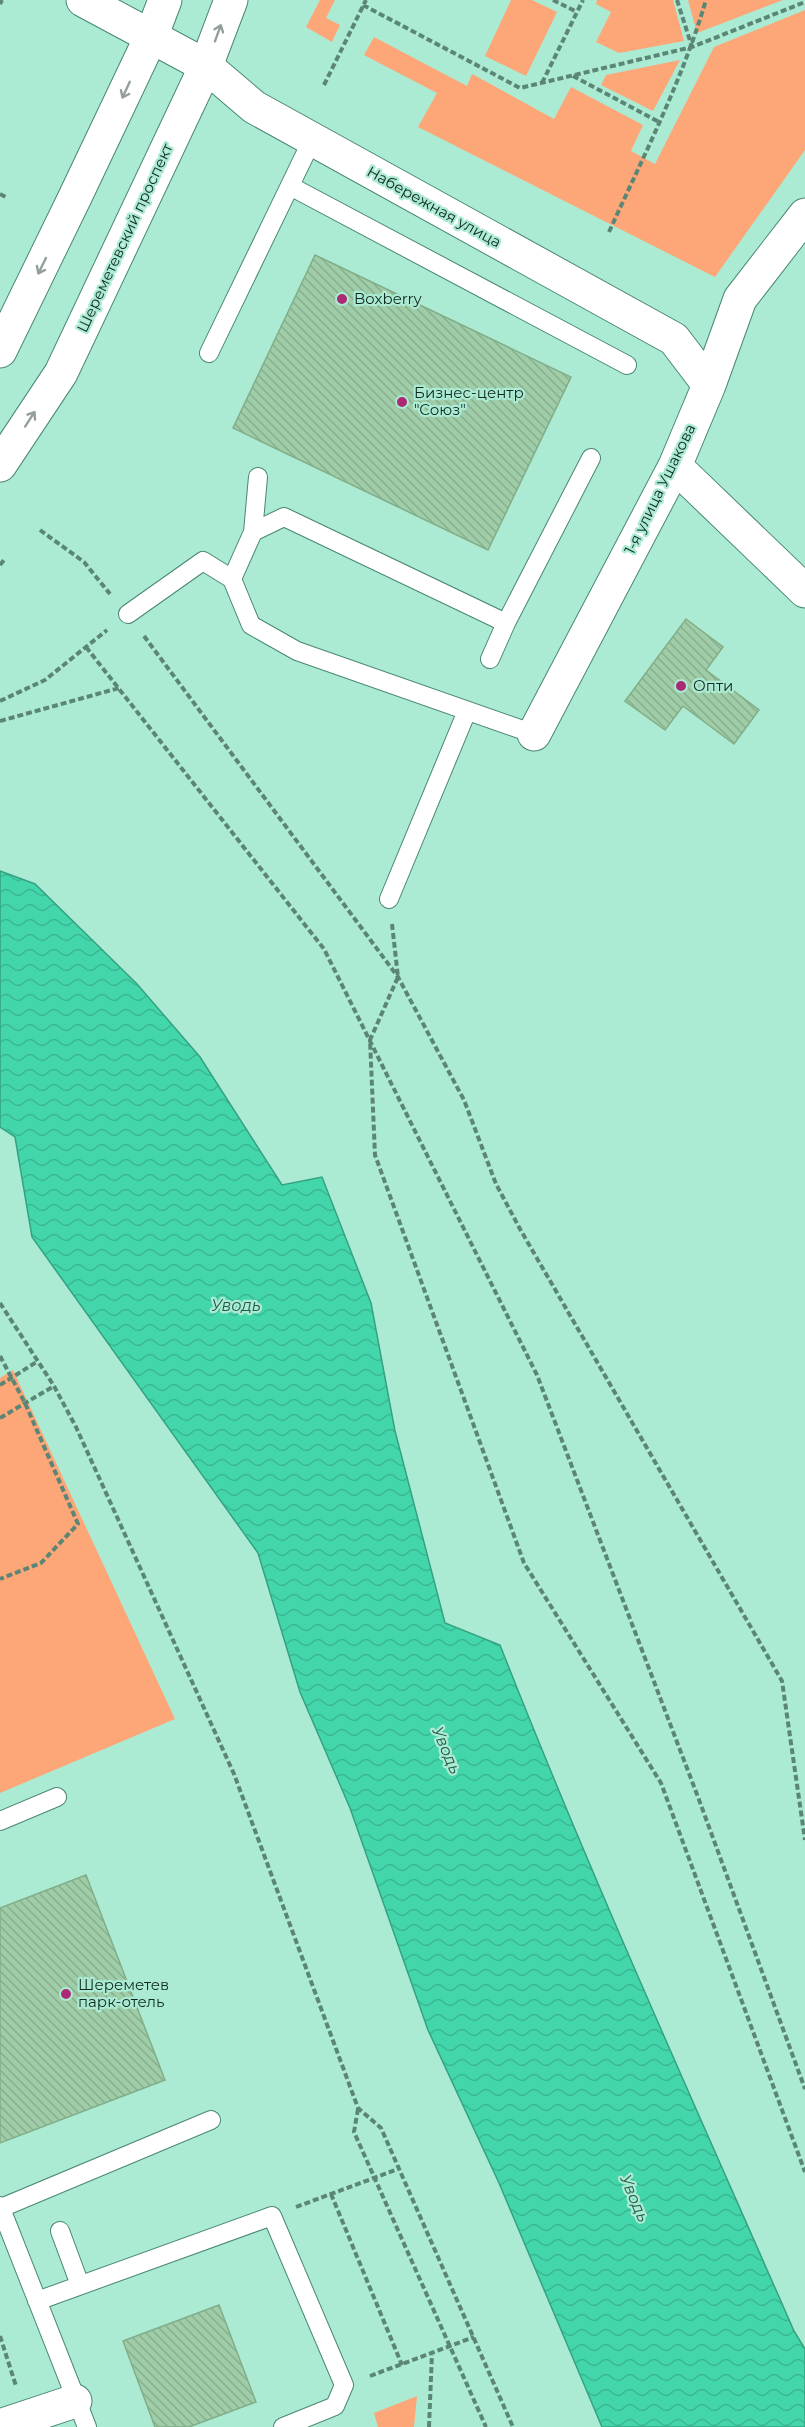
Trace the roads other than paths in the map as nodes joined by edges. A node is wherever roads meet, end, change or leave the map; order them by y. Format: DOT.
graph roads {
  1 [pos="82,0"];
  2 [pos="165,0"];
  3 [pos="231,0"];
  4 [pos="151,37"];
  5 [pos="206,66"];
  6 [pos="312,140"];
  7 [pos="290,186"];
  8 [pos="805,215"];
  9 [pos="0,351"];
  10 [pos="209,353"];
  11 [pos="627,365"];
  12 [pos="709,386"];
  13 [pos="591,458"];
  14 [pos="0,465"];
  15 [pos="675,466"];
  16 [pos="258,477"];
  17 [pos="253,532"];
  18 [pos="232,579"];
  19 [pos="805,591"];
  20 [pos="128,614"];
  21 [pos="506,623"];
  22 [pos="490,658"];
  23 [pos="467,711"];
  24 [pos="534,734"];
  25 [pos="389,899"];
  26 [pos="57,1797"];
  27 [pos="0,1821"];
  28 [pos="211,2120"];
  29 [pos="0,2207"];
  30 [pos="60,2231"];
  31 [pos="80,2285"];
  32 [pos="37,2301"];
  33 [pos="81,2414"];
  34 [pos="13,2422"];
  35 [pos="283,2427"];
  1 -- 4 [label="street, Набережная улица"];
  2 -- 4 [label="street"];
  5 -- 3 [label="street, Шереметевский проспект, one-way"];
  4 -- 5 [label="street, Набережная улица"];
  4 -- 9 [label="street, one-way"];
  5 -- 6 [label="street, Набережная улица"];
  14 -- 5 [label="street, Шереметевский проспект, one-way"];
  6 -- 7 [label="lane"];
  6 -- 12 [label="street, Набережная улица"];
  7 -- 10 [label="lane"];
  7 -- 11 [label="lane"];
  8 -- 12 [label="street, 1-я улица Ушакова"];
  12 -- 15 [label="street, 1-я улица Ушакова"];
  13 -- 21 [label="lane"];
  15 -- 19 [label="street"];
  15 -- 24 [label="street, 1-я улица Ушакова"];
  16 -- 17 [label="lane"];
  17 -- 18 [label="lane"];
  17 -- 21 [label="lane"];
  18 -- 20 [label="lane"];
  18 -- 23 [label="lane"];
  21 -- 22 [label="lane"];
  23 -- 24 [label="lane"];
  23 -- 25 [label="lane"];
  26 -- 27 [label="lane"];
  28 -- 29 [label="lane"];
  29 -- 32 [label="lane"];
  30 -- 31 [label="lane"];
  31 -- 32 [label="lane"];
  31 -- 35 [label="lane"];
  32 -- 33 [label="lane"];
  33 -- 34 [label="street"];
}
